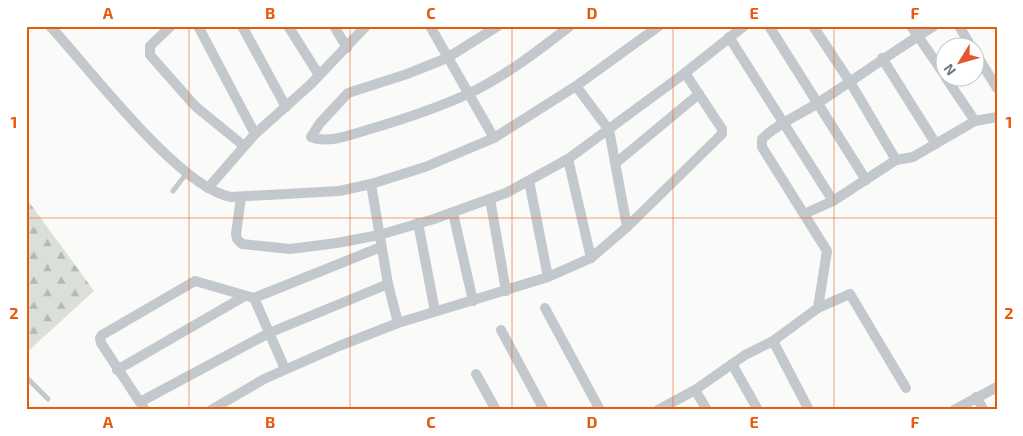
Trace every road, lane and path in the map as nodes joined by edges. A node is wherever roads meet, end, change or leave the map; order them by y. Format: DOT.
graph roads {
  1 [pos="50,26"];
  2 [pos="171,26"];
  3 [pos="198,26"];
  4 [pos="242,26"];
  5 [pos="288,26"];
  6 [pos="334,26"];
  7 [pos="366,26"];
  8 [pos="430,26"];
  9 [pos="498,26"];
  10 [pos="570,26"];
  11 [pos="658,26"];
  12 [pos="744,26"];
  13 [pos="769,26"];
  14 [pos="813,26"];
  15 [pos="911,26"];
  16 [pos="934,26"];
  17 [pos="959,26"];
  18 [pos="918,36"];
  19 [pos="729,37"];
  20 [pos="966,38"];
  21 [pos="347,48"];
  22 [pos="447,58"];
  23 [pos="882,58"];
  24 [pos="936,62"];
  25 [pos="986,70"];
  26 [pos="685,73"];
  27 [pos="319,75"];
  28 [pos="850,82"];
  29 [pos="576,86"];
  30 [pos="953,88"];
  31 [pos="997,88"];
  32 [pos="469,93"];
  33 [pos="698,94"];
  34 [pos="818,103"];
  35 [pos="286,108"];
  36 [pos="997,118"];
  37 [pos="975,121"];
  38 [pos="784,122"];
  39 [pos="609,130"];
  40 [pos="255,134"];
  41 [pos="494,138"];
  42 [pos="936,144"];
  43 [pos="244,146"];
  44 [pos="568,160"];
  45 [pos="896,160"];
  46 [pos="617,162"];
  47 [pos="186,174"];
  48 [pos="866,180"];
  49 [pos="530,182"];
  50 [pos="371,184"];
  51 [pos="208,188"];
  52 [pos="173,191"];
  53 [pos="241,197"];
  54 [pos="490,199"];
  55 [pos="834,201"];
  56 [pos="453,213"];
  57 [pos="804,214"];
  58 [pos="418,223"];
  59 [pos="627,227"];
  60 [pos="380,235"];
  61 [pos="381,247"];
  62 [pos="591,258"];
  63 [pos="548,277"];
  64 [pos="388,284"];
  65 [pos="506,291"];
  66 [pos="249,297"];
  67 [pos="473,301"];
  68 [pos="545,308"];
  69 [pos="818,308"];
  70 [pos="435,311"];
  71 [pos="398,323"];
  72 [pos="501,330"];
  73 [pos="269,333"];
  74 [pos="773,341"];
  75 [pos="732,364"];
  76 [pos="285,369"];
  77 [pos="117,370"];
  78 [pos="476,374"];
  79 [pos="26,377"];
  80 [pos="997,387"];
  81 [pos="906,388"];
  82 [pos="695,390"];
  83 [pos="976,397"];
  84 [pos="48,399"];
  85 [pos="142,406"];
  86 [pos="211,410"];
  87 [pos="496,410"];
  88 [pos="544,410"];
  89 [pos="600,410"];
  90 [pos="658,410"];
  91 [pos="707,410"];
  92 [pos="758,410"];
  93 [pos="809,410"];
  94 [pos="954,410"];
  95 [pos="984,410"];
  1 -- 47 [label="street"];
  2 -- 43 [label="street"];
  3 -- 40 [label="street"];
  4 -- 35 [label="street"];
  5 -- 27 [label="street"];
  6 -- 21 [label="street"];
  7 -- 21 [label="street"];
  8 -- 22 [label="street"];
  9 -- 22 [label="street"];
  10 -- 32 [label="street"];
  11 -- 29 [label="street"];
  12 -- 19 [label="street"];
  13 -- 34 [label="street"];
  14 -- 28 [label="street"];
  15 -- 18 [label="street"];
  16 -- 18 [label="street"];
  17 -- 20 [label="street"];
  18 -- 23 [label="street"];
  18 -- 24 [label="street"];
  19 -- 26 [label="street"];
  19 -- 38 [label="street"];
  21 -- 27 [label="street"];
  22 -- 32 [label="street"];
  22 -- 32 [label="street"];
  23 -- 28 [label="street"];
  23 -- 42 [label="street"];
  25 -- 31 [label="street"];
  26 -- 33 [label="street"];
  26 -- 39 [label="street"];
  27 -- 35 [label="street"];
  28 -- 34 [label="street"];
  28 -- 45 [label="street"];
  29 -- 39 [label="street"];
  29 -- 41 [label="street"];
  30 -- 37 [label="street"];
  32 -- 41 [label="street"];
  33 -- 46 [label="street"];
  33 -- 59 [label="street"];
  34 -- 38 [label="street"];
  34 -- 48 [label="street"];
  35 -- 40 [label="street"];
  36 -- 37 [label="street"];
  37 -- 42 [label="street"];
  38 -- 55 [label="street"];
  38 -- 57 [label="street"];
  39 -- 44 [label="street"];
  39 -- 46 [label="street"];
  40 -- 43 [label="street"];
  41 -- 50 [label="street"];
  42 -- 45 [label="street"];
  43 -- 51 [label="street"];
  44 -- 49 [label="street"];
  44 -- 62 [label="street"];
  45 -- 48 [label="street"];
  46 -- 59 [label="street"];
  47 -- 51 [label="street"];
  47 -- 52 [label="lane"];
  48 -- 55 [label="street"];
  49 -- 54 [label="street"];
  49 -- 63 [label="street"];
  50 -- 53 [label="street"];
  50 -- 60 [label="street"];
  51 -- 53 [label="street"];
  53 -- 60 [label="street"];
  54 -- 56 [label="street"];
  54 -- 65 [label="street"];
  55 -- 57 [label="street"];
  56 -- 58 [label="street"];
  56 -- 67 [label="street"];
  57 -- 69 [label="street"];
  58 -- 60 [label="street"];
  58 -- 70 [label="street"];
  59 -- 62 [label="street"];
  60 -- 61 [label="street"];
  61 -- 64 [label="street"];
  61 -- 66 [label="street"];
  62 -- 63 [label="street"];
  63 -- 65 [label="street"];
  64 -- 71 [label="street"];
  64 -- 73 [label="street"];
  65 -- 67 [label="street"];
  66 -- 73 [label="street"];
  66 -- 77 [label="street"];
  66 -- 77 [label="street"];
  67 -- 70 [label="street"];
  68 -- 89 [label="street"];
  69 -- 74 [label="street"];
  69 -- 81 [label="street"];
  70 -- 71 [label="street"];
  71 -- 76 [label="street"];
  72 -- 88 [label="street"];
  73 -- 76 [label="street"];
  73 -- 85 [label="street"];
  74 -- 75 [label="street"];
  74 -- 93 [label="street"];
  75 -- 82 [label="street"];
  75 -- 92 [label="street"];
  76 -- 86 [label="street"];
  77 -- 85 [label="street"];
  78 -- 87 [label="street"];
  79 -- 84 [label="lane"];
  80 -- 83 [label="street"];
  82 -- 90 [label="street"];
  82 -- 91 [label="street"];
  83 -- 94 [label="street"];
  83 -- 95 [label="street"];
}
